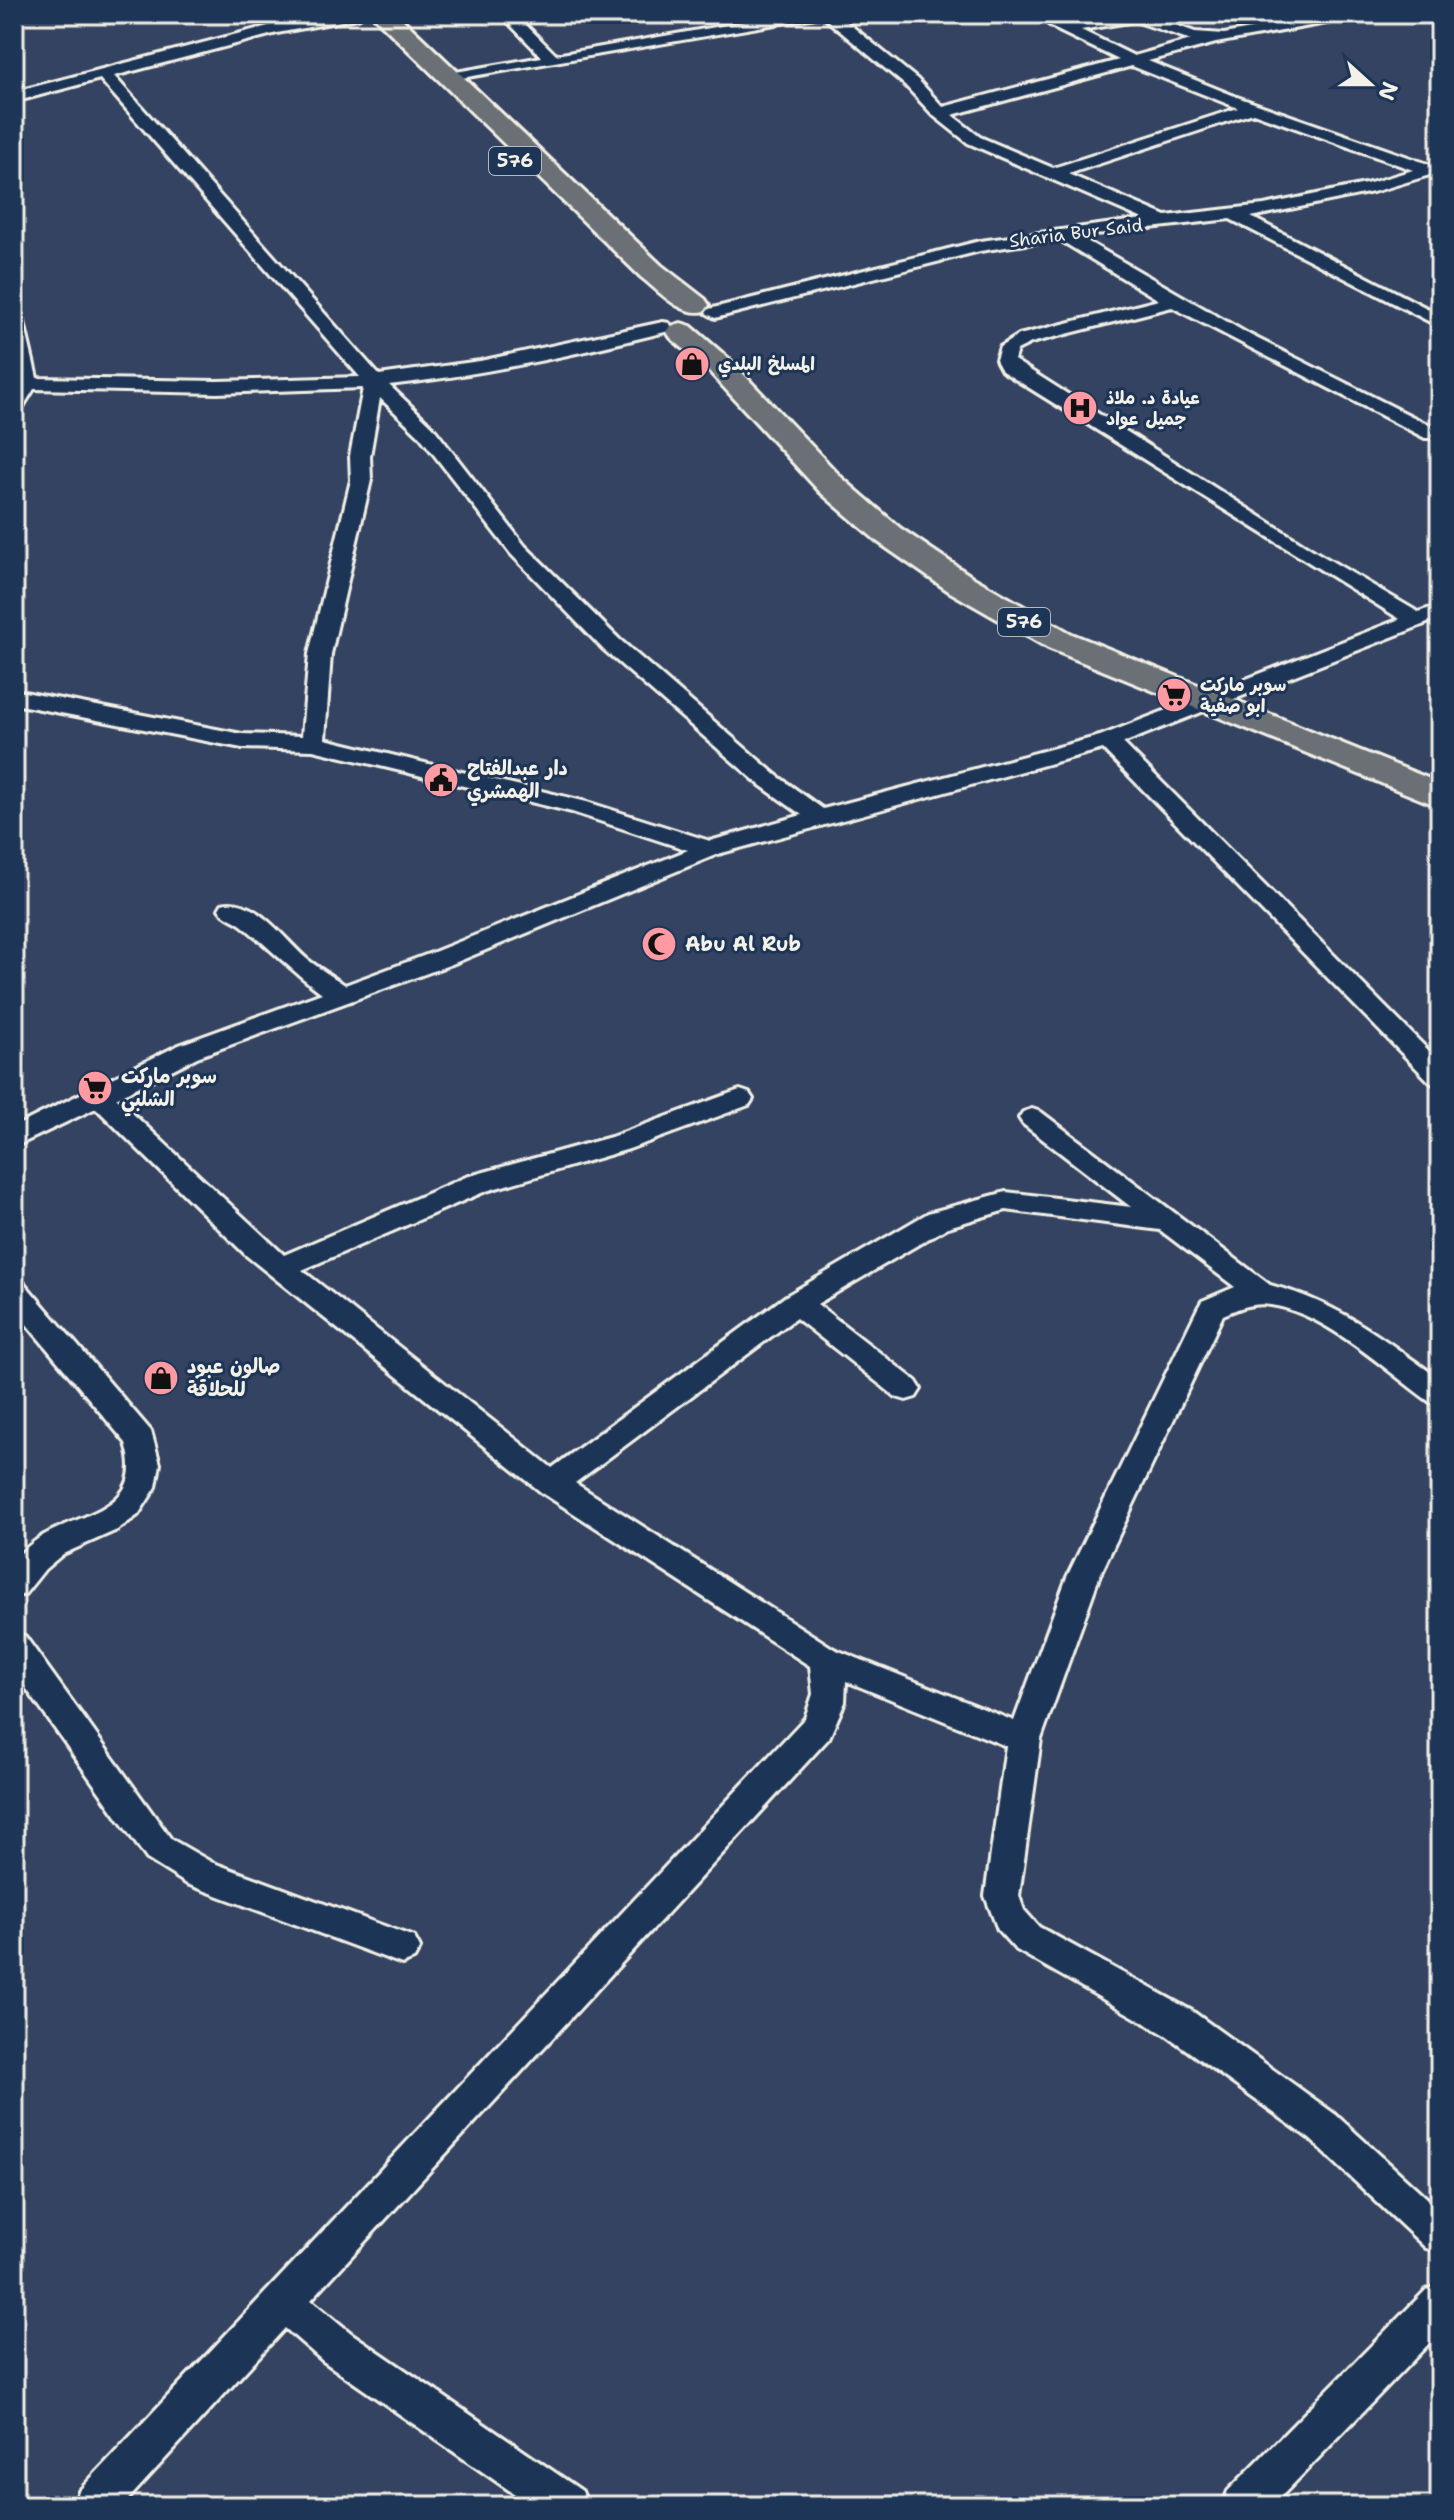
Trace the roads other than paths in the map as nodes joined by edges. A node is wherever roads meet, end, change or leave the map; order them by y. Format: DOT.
graph roads {
  1 [pos="361,14"];
  2 [pos="383,14"];
  3 [pos="507,14"];
  4 [pos="816,14"];
  5 [pos="828,14"];
  6 [pos="1040,14"];
  7 [pos="1354,14"];
  8 [pos="1064,28"];
  9 [pos="1213,39"];
  10 [pos="553,60"];
  11 [pos="1134,62"];
  12 [pos="104,74"];
  13 [pos="450,78"];
  14 [pos="14,97"];
  15 [pos="1256,107"];
  16 [pos="940,113"];
  17 [pos="1435,168"];
  18 [pos="1051,174"];
  19 [pos="1235,215"];
  20 [pos="1167,223"];
  21 [pos="1061,233"];
  22 [pos="1175,301"];
  23 [pos="14,318"];
  24 [pos="688,319"];
  25 [pos="1440,322"];
  26 [pos="374,381"];
  27 [pos="22,383"];
  28 [pos="14,406"];
  29 [pos="1432,434"];
  30 [pos="1440,611"];
  31 [pos="1415,619"];
  32 [pos="1222,696"];
  33 [pos="14,697"];
  34 [pos="1108,741"];
  35 [pos="313,743"];
  36 [pos="1440,769"];
  37 [pos="1440,796"];
  38 [pos="819,817"];
  39 [pos="710,849"];
  40 [pos="231,909"];
  41 [pos="342,995"];
  42 [pos="1440,1077"];
  43 [pos="99,1096"];
  44 [pos="740,1099"];
  45 [pos="14,1115"];
  46 [pos="1032,1118"];
  47 [pos="43,1124"];
  48 [pos="14,1138"];
  49 [pos="1168,1221"];
  50 [pos="281,1268"];
  51 [pos="14,1290"];
  52 [pos="1260,1291"];
  53 [pos="796,1303"];
  54 [pos="906,1389"];
  55 [pos="1440,1394"];
  56 [pos="552,1484"];
  57 [pos="14,1585"];
  58 [pos="14,1645"];
  59 [pos="823,1658"];
  60 [pos="1024,1739"];
  61 [pos="402,1948"];
  62 [pos="1440,2235"];
  63 [pos="283,2301"];
  64 [pos="1440,2304"];
  65 [pos="94,2506"];
  66 [pos="567,2506"];
  67 [pos="1243,2506"];
  1 -- 12 [label="street"];
  1 -- 24 [label="main road, 576"];
  2 -- 13 [label="main road"];
  3 -- 10 [label="street"];
  4 -- 10 [label="street"];
  5 -- 16 [label="street"];
  6 -- 8 [label="street"];
  7 -- 9 [label="street"];
  8 -- 9 [label="street"];
  8 -- 11 [label="street"];
  9 -- 11 [label="street"];
  10 -- 13 [label="street"];
  11 -- 15 [label="street"];
  11 -- 16 [label="street"];
  12 -- 14 [label="street"];
  12 -- 26 [label="street"];
  13 -- 24 [label="main road"];
  15 -- 17 [label="street"];
  15 -- 18 [label="street"];
  16 -- 18 [label="street"];
  17 -- 19 [label="street, Sharia Bur Said"];
  18 -- 20 [label="street"];
  19 -- 20 [label="street, Sharia Bur Said"];
  19 -- 25 [label="street"];
  20 -- 21 [label="street, Sharia Bur Said"];
  21 -- 22 [label="street"];
  21 -- 24 [label="street, Sharia Bur Said"];
  22 -- 29 [label="street"];
  22 -- 31 [label="street"];
  23 -- 27 [label="street"];
  24 -- 26 [label="street, Sharia Bur Said"];
  24 -- 32 [label="main road, 576"];
  26 -- 27 [label="street, Sharia Bur Said"];
  26 -- 35 [label="street"];
  26 -- 38 [label="street"];
  27 -- 28 [label="street"];
  30 -- 31 [label="street"];
  31 -- 32 [label="street"];
  32 -- 34 [label="street"];
  32 -- 36 [label="main road, 576"];
  32 -- 37 [label="main road, 576"];
  33 -- 35 [label="street"];
  34 -- 38 [label="street"];
  34 -- 42 [label="street"];
  35 -- 39 [label="street"];
  38 -- 39 [label="street"];
  39 -- 41 [label="street"];
  40 -- 41 [label="street"];
  41 -- 43 [label="street"];
  43 -- 47 [label="street"];
  43 -- 50 [label="street"];
  44 -- 50 [label="street"];
  45 -- 47 [label="street"];
  46 -- 49 [label="street"];
  47 -- 48 [label="street"];
  49 -- 52 [label="street"];
  49 -- 53 [label="street"];
  50 -- 56 [label="street"];
  51 -- 57 [label="street"];
  52 -- 55 [label="street"];
  52 -- 60 [label="street"];
  53 -- 54 [label="street"];
  53 -- 56 [label="street"];
  56 -- 59 [label="street"];
  58 -- 61 [label="street"];
  59 -- 60 [label="street"];
  59 -- 63 [label="street"];
  60 -- 62 [label="street"];
  63 -- 65 [label="street"];
  63 -- 66 [label="street"];
  64 -- 67 [label="street"];
}
